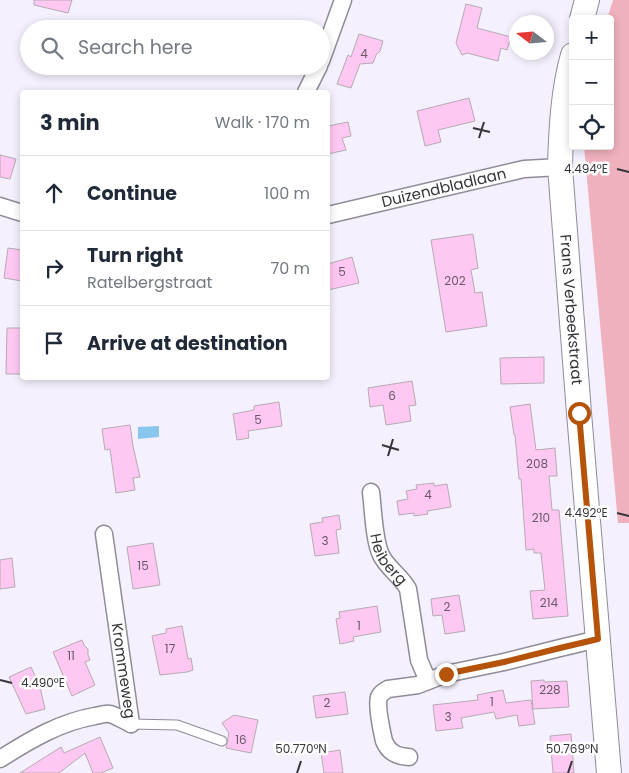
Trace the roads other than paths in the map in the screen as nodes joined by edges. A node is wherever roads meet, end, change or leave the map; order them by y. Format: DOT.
graph roads {
  1 [pos="343,0"];
  2 [pos="587,0"];
  3 [pos="583,15"];
  4 [pos="330,36"];
  5 [pos="572,60"];
  6 [pos="314,75"];
  7 [pos="307,90"];
  8 [pos="560,166"];
  9 [pos="0,206"];
  10 [pos="20,212"];
  11 [pos="330,215"];
  12 [pos="371,492"];
  13 [pos="104,534"];
  14 [pos="598,639"];
  15 [pos="428,681"];
  16 [pos="131,724"];
  17 [pos="222,741"];
  18 [pos="409,758"];
  19 [pos="0,759"];
  20 [pos="609,773"];
  1 -- 4 [label="street"];
  2 -- 3 [label="main road"];
  5 -- 8 [label="main road, Frans Verbeekstraat"];
  6 -- 7 [label="street"];
  8 -- 11 [label="street, Duizendbladlaan"];
  8 -- 14 [label="main road, Frans Verbeekstraat"];
  9 -- 10 [label="street"];
  12 -- 15 [label="street, Heiberg"];
  13 -- 16 [label="street, Krommeweg"];
  14 -- 15 [label="street"];
  14 -- 20 [label="main road, Frans Verbeekstraat"];
  15 -- 18 [label="street"];
  16 -- 17 [label="lane"];
  16 -- 19 [label="street, Krommeweg"];
}
